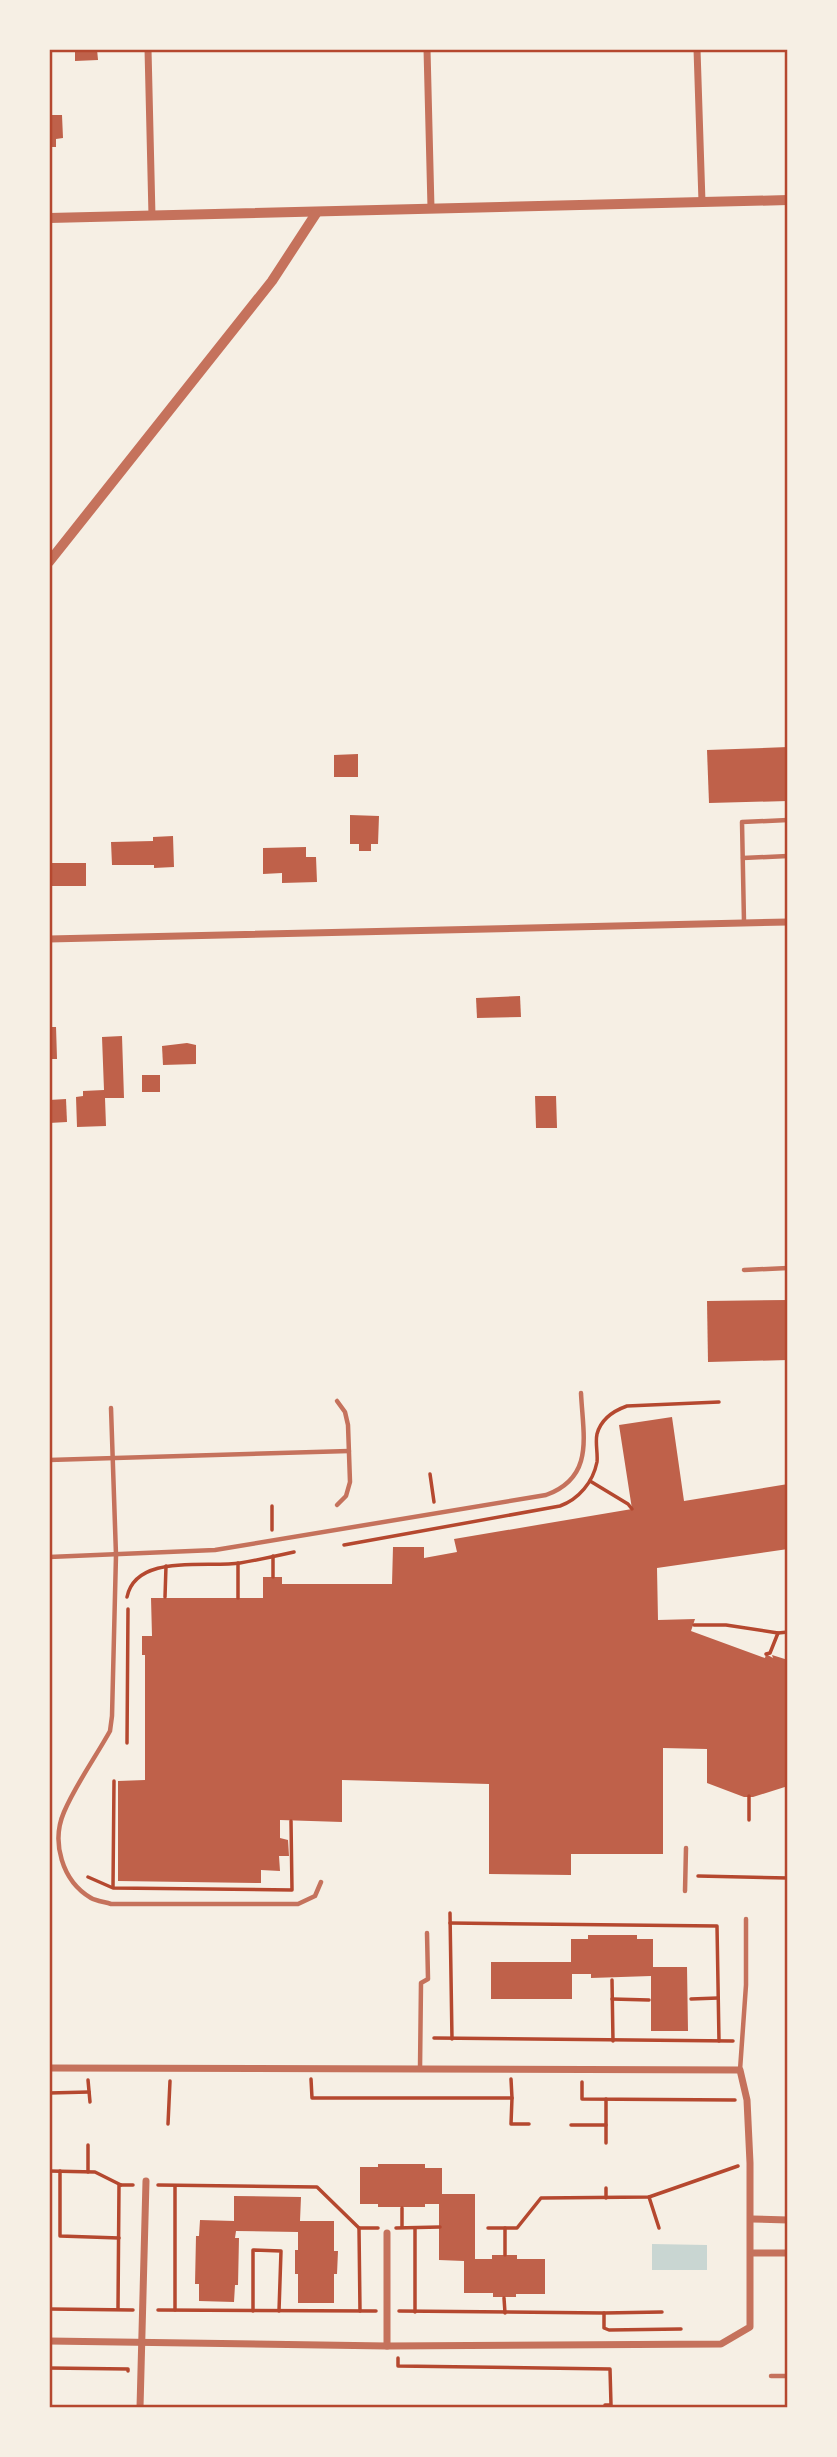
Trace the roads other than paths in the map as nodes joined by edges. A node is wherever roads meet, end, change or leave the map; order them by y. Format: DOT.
graph roads {
  1 [pos="148,49"];
  2 [pos="427,49"];
  3 [pos="697,49"];
  4 [pos="788,200"];
  5 [pos="702,202"];
  6 [pos="431,208"];
  7 [pos="317,212"];
  8 [pos="152,216"];
  9 [pos="49,218"];
  10 [pos="49,562"];
  11 [pos="788,820"];
  12 [pos="788,856"];
  13 [pos="743,858"];
  14 [pos="788,922"];
  15 [pos="744,923"];
  16 [pos="49,939"];
  17 [pos="788,1268"];
  18 [pos="744,1270"];
  19 [pos="581,1393"];
  20 [pos="337,1401"];
  21 [pos="111,1408"];
  22 [pos="349,1451"];
  23 [pos="113,1459"];
  24 [pos="49,1460"];
  25 [pos="337,1505"];
  26 [pos="116,1555"];
  27 [pos="49,1557"];
  28 [pos="686,1848"];
  29 [pos="321,1882"];
  30 [pos="685,1891"];
  31 [pos="746,1919"];
  32 [pos="427,1933"];
  33 [pos="49,2068"];
  34 [pos="420,2070"];
  35 [pos="740,2070"];
  36 [pos="146,2181"];
  37 [pos="752,2219"];
  38 [pos="788,2220"];
  39 [pos="387,2233"];
  40 [pos="788,2252"];
  41 [pos="752,2253"];
  42 [pos="142,2341"];
  43 [pos="49,2342"];
  44 [pos="387,2346"];
  45 [pos="771,2376"];
  46 [pos="788,2376"];
  47 [pos="140,2408"];
  1 -- 8 [label="street"];
  2 -- 6 [label="street"];
  3 -- 5 [label="street"];
  4 -- 5 [label="street"];
  5 -- 6 [label="street"];
  6 -- 7 [label="street"];
  7 -- 8 [label="street"];
  7 -- 10 [label="street"];
  8 -- 9 [label="street"];
  11 -- 13 [label="lane"];
  12 -- 13 [label="lane"];
  13 -- 15 [label="lane"];
  14 -- 15 [label="street"];
  15 -- 16 [label="street"];
  17 -- 18 [label="lane"];
  19 -- 26 [label="lane"];
  20 -- 22 [label="lane"];
  21 -- 23 [label="lane"];
  22 -- 23 [label="lane"];
  22 -- 25 [label="lane"];
  23 -- 24 [label="lane"];
  23 -- 26 [label="lane"];
  26 -- 27 [label="lane"];
  26 -- 29 [label="lane"];
  28 -- 30 [label="lane"];
  31 -- 35 [label="lane"];
  32 -- 34 [label="lane"];
  33 -- 34 [label="street"];
  34 -- 35 [label="street"];
  35 -- 37 [label="street"];
  36 -- 42 [label="street"];
  37 -- 38 [label="street"];
  37 -- 41 [label="street"];
  39 -- 44 [label="street"];
  40 -- 41 [label="street"];
  41 -- 44 [label="street"];
  42 -- 43 [label="street"];
  42 -- 44 [label="street"];
  42 -- 47 [label="street"];
  45 -- 46 [label="lane"];
}
